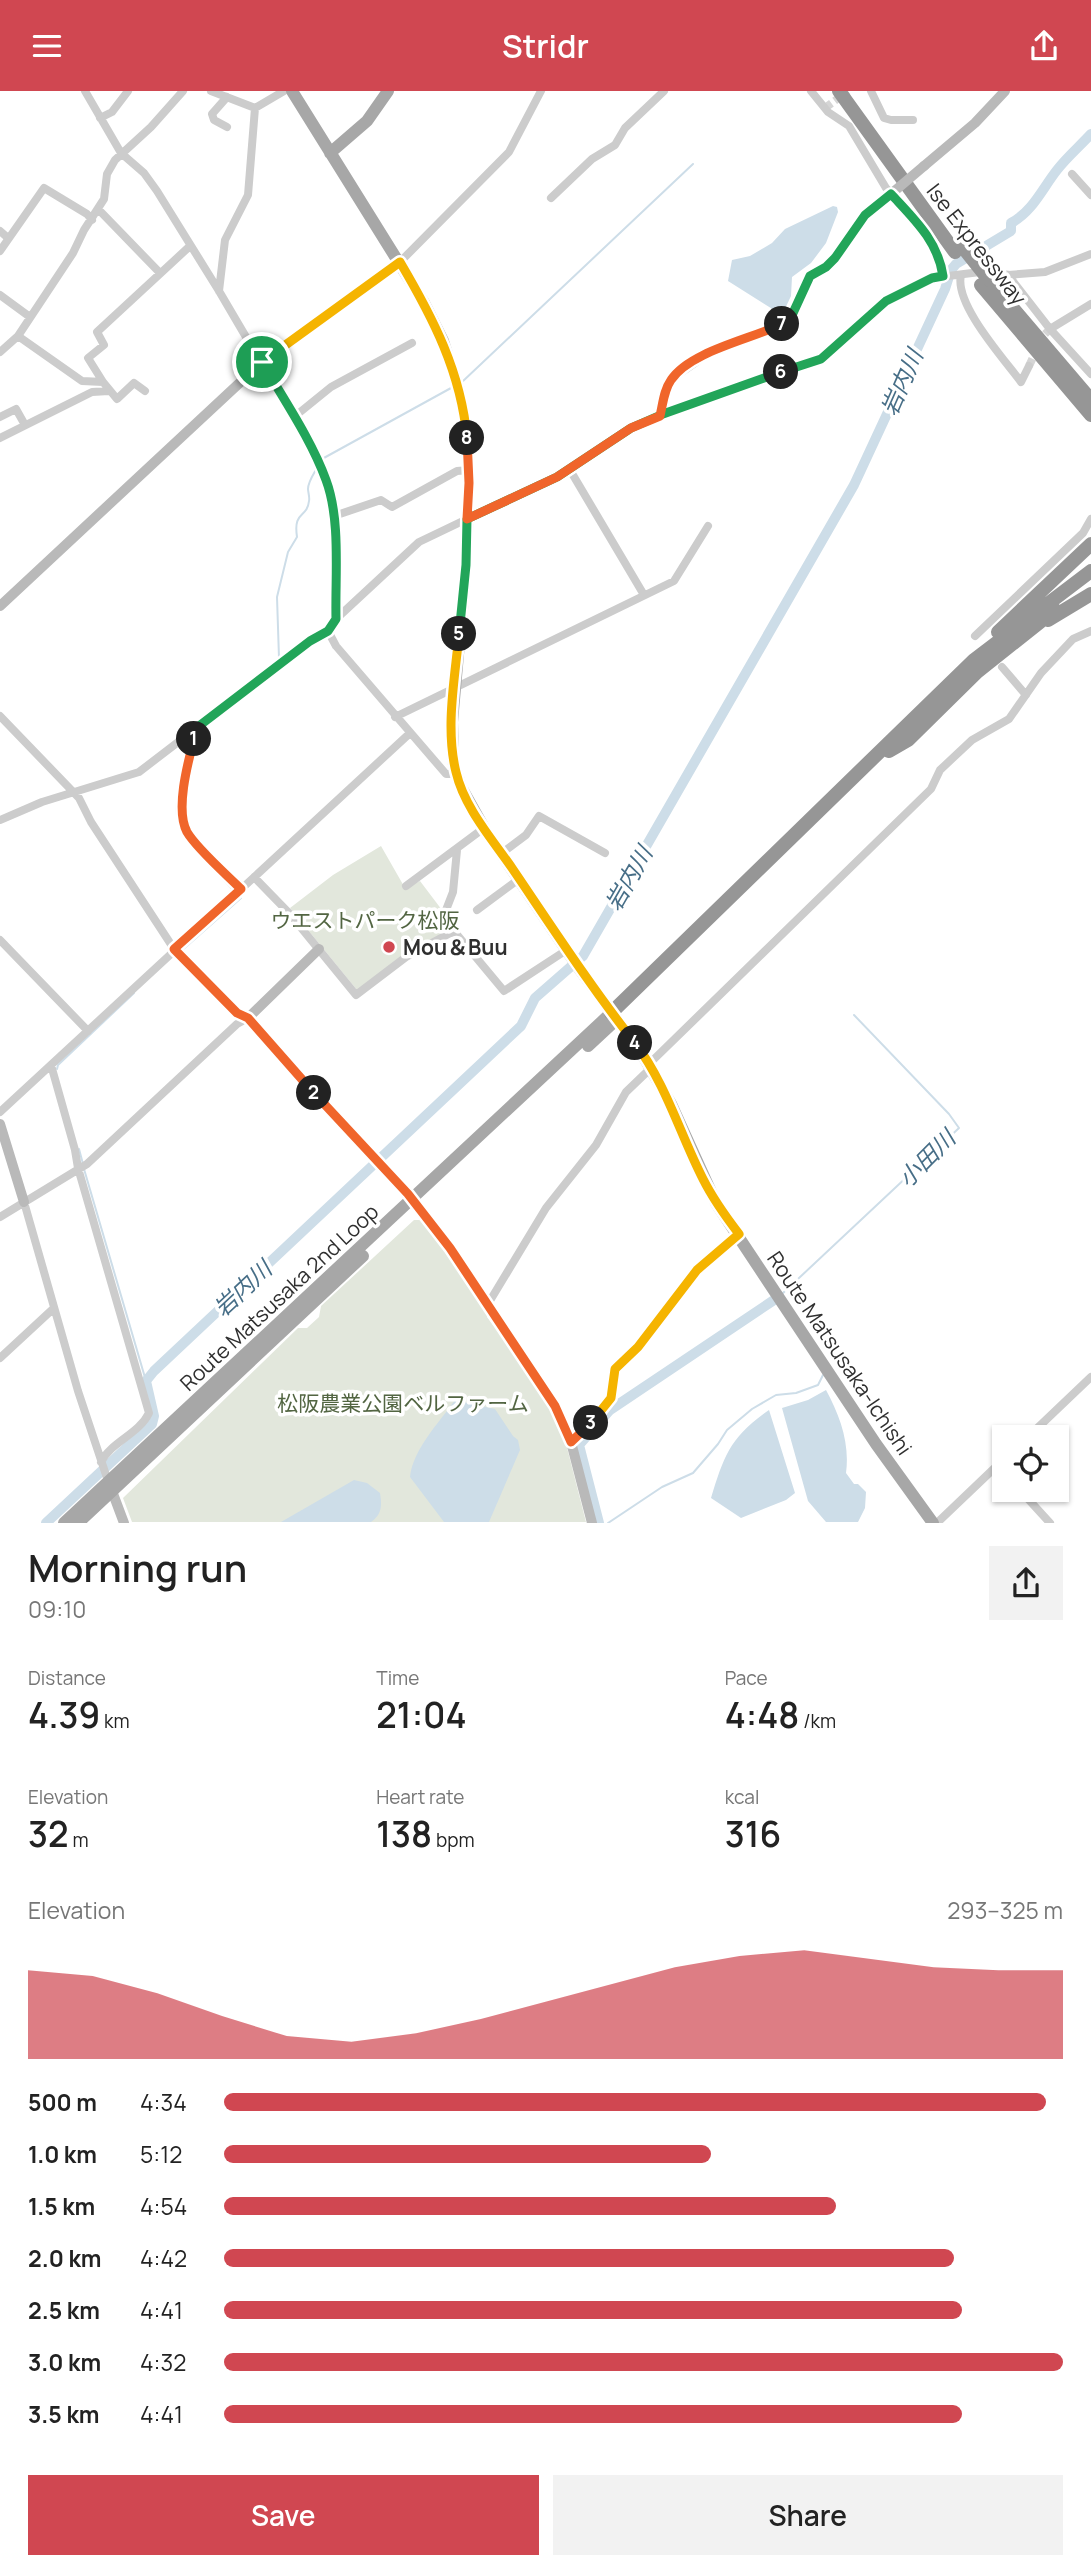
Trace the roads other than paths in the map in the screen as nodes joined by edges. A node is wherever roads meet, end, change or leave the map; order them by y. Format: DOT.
graph roads {
  1 [pos="86,91"];
  2 [pos="128,91"];
  3 [pos="183,91"];
  4 [pos="211,91"];
  5 [pos="284,91"];
  6 [pos="292,91"];
  7 [pos="388,91"];
  8 [pos="541,91"];
  9 [pos="664,91"];
  10 [pos="811,91"];
  11 [pos="839,91"];
  12 [pos="850,91"];
  13 [pos="871,91"];
  14 [pos="1005,91"];
  15 [pos="227,97"];
  16 [pos="255,108"];
  17 [pos="100,118"];
  18 [pos="913,120"];
  19 [pos="227,127"];
  20 [pos="121,153"];
  21 [pos="330,153"];
  22 [pos="1073,174"];
  23 [pos="891,194"];
  24 [pos="1091,195"];
  25 [pos="551,198"];
  26 [pos="98,209"];
  27 [pos="92,220"];
  28 [pos="0,231"];
  29 [pos="8,238"];
  30 [pos="190,246"];
  31 [pos="958,249"];
  32 [pos="0,251"];
  33 [pos="1091,254"];
  34 [pos="400,262"];
  35 [pos="160,273"];
  36 [pos="961,275"];
  37 [pos="1008,275"];
  38 [pos="943,276"];
  39 [pos="985,282"];
  40 [pos="219,291"];
  41 [pos="0,295"];
  42 [pos="1091,304"];
  43 [pos="30,317"];
  44 [pos="1009,319"];
  45 [pos="1050,329"];
  46 [pos="18,336"];
  47 [pos="412,343"];
  48 [pos="0,352"];
  49 [pos="262,362"];
  50 [pos="1029,366"];
  51 [pos="1091,374"];
  52 [pos="103,382"];
  53 [pos="109,391"];
  54 [pos="145,391"];
  55 [pos="1091,400"];
  56 [pos="1091,415"];
  57 [pos="660,416"];
  58 [pos="0,417"];
  59 [pos="294,417"];
  60 [pos="25,425"];
  61 [pos="1091,427"];
  62 [pos="0,438"];
  63 [pos="469,470"];
  64 [pos="570,470"];
  65 [pos="334,516"];
  66 [pos="467,519"];
  67 [pos="1091,519"];
  68 [pos="708,526"];
  69 [pos="1091,544"];
  70 [pos="1091,571"];
  71 [pos="1091,581"];
  72 [pos="1091,594"];
  73 [pos="644,595"];
  74 [pos="0,606"];
  75 [pos="336,619"];
  76 [pos="1034,627"];
  77 [pos="328,631"];
  78 [pos="1091,631"];
  79 [pos="975,636"];
  80 [pos="974,660"];
  81 [pos="1002,667"];
  82 [pos="454,688"];
  83 [pos="1026,695"];
  84 [pos="0,716"];
  85 [pos="395,717"];
  86 [pos="194,730"];
  87 [pos="409,734"];
  88 [pos="456,775"];
  89 [pos="75,792"];
  90 [pos="0,820"];
  91 [pos="484,828"];
  92 [pos="457,850"];
  93 [pos="502,853"];
  94 [pos="605,853"];
  95 [pos="254,877"];
  96 [pos="519,879"];
  97 [pos="406,886"];
  98 [pos="238,892"];
  99 [pos="477,910"];
  100 [pos="454,931"];
  101 [pos="0,940"];
  102 [pos="319,949"];
  103 [pos="177,952"];
  104 [pos="571,959"];
  105 [pos="614,1016"];
  106 [pos="248,1018"];
  107 [pos="88,1031"];
  108 [pos="51,1065"];
  109 [pos="650,1066"];
  110 [pos="0,1112"];
  111 [pos="0,1124"];
  112 [pos="81,1167"];
  113 [pos="24,1202"];
  114 [pos="415,1202"];
  115 [pos="0,1217"];
  116 [pos="739,1234"];
  117 [pos="488,1304"];
  118 [pos="54,1308"];
  119 [pos="0,1358"];
  120 [pos="1091,1377"];
  121 [pos="1041,1425"];
  122 [pos="571,1442"];
  123 [pos="101,1463"];
  124 [pos="992,1471"];
  125 [pos="109,1482"];
  126 [pos="1031,1502"];
  127 [pos="64,1523"];
  128 [pos="78,1523"];
  129 [pos="124,1523"];
  130 [pos="592,1523"];
  131 [pos="935,1523"];
  132 [pos="1050,1523"];
  1 -- 17 [label="street"];
  2 -- 17 [label="street"];
  3 -- 20 [label="street"];
  4 -- 15 [label="street"];
  5 -- 16 [label="street"];
  6 -- 21 [label="main road"];
  7 -- 21 [label="main road"];
  8 -- 34 [label="street"];
  9 -- 25 [label="street"];
  10 -- 23 [label="street"];
  11 -- 31 [label="highway, Ise Expressway"];
  12 -- 31 [label="highway, Ise Expressway"];
  13 -- 18 [label="street"];
  14 -- 23 [label="street, bridge"];
  15 -- 16 [label="street"];
  15 -- 19 [label="street"];
  16 -- 40 [label="street"];
  17 -- 20 [label="street"];
  20 -- 26 [label="street"];
  20 -- 30 [label="street"];
  21 -- 34 [label="main road"];
  22 -- 24 [label="street"];
  23 -- 38 [label="street"];
  23 -- 57 [label="street"];
  26 -- 27 [label="street"];
  26 -- 35 [label="street"];
  27 -- 29 [label="street"];
  27 -- 43 [label="street"];
  28 -- 29 [label="street"];
  29 -- 32 [label="street"];
  30 -- 35 [label="street"];
  30 -- 40 [label="street"];
  31 -- 39 [label="highway, Ise Expressway"];
  33 -- 37 [label="street"];
  34 -- 49 [label="street"];
  34 -- 63 [label="main road"];
  35 -- 52 [label="street"];
  36 -- 37 [label="street"];
  36 -- 38 [label="street"];
  36 -- 50 [label="street"];
  37 -- 45 [label="street"];
  38 -- 57 [label="street"];
  39 -- 44 [label="highway, Ise Expressway"];
  39 -- 55 [label="highway, Ise Expressway"];
  40 -- 49 [label="street"];
  41 -- 43 [label="street"];
  42 -- 45 [label="street"];
  43 -- 46 [label="street"];
  44 -- 56 [label="highway, Ise Expressway"];
  44 -- 61 [label="highway"];
  45 -- 51 [label="street"];
  46 -- 48 [label="street"];
  46 -- 52 [label="street"];
  47 -- 59 [label="street"];
  49 -- 59 [label="street"];
  49 -- 74 [label="street"];
  52 -- 53 [label="street"];
  53 -- 54 [label="street"];
  53 -- 60 [label="street"];
  57 -- 64 [label="street"];
  58 -- 60 [label="street"];
  59 -- 65 [label="street"];
  60 -- 62 [label="street"];
  63 -- 65 [label="street"];
  63 -- 66 [label="main road"];
  64 -- 66 [label="street"];
  64 -- 73 [label="street"];
  65 -- 75 [label="street"];
  66 -- 75 [label="street"];
  66 -- 82 [label="main road"];
  67 -- 79 [label="street"];
  68 -- 73 [label="street"];
  69 -- 80 [label="highway"];
  70 -- 80 [label="highway"];
  71 -- 76 [label="highway"];
  72 -- 76 [label="highway"];
  73 -- 82 [label="street"];
  75 -- 77 [label="street"];
  76 -- 105 [label="highway"];
  77 -- 85 [label="street"];
  77 -- 86 [label="street"];
  78 -- 83 [label="street"];
  80 -- 105 [label="highway"];
  81 -- 83 [label="street"];
  82 -- 85 [label="street"];
  82 -- 88 [label="main road"];
  83 -- 109 [label="street"];
  84 -- 89 [label="street"];
  85 -- 87 [label="street"];
  86 -- 89 [label="street"];
  86 -- 98 [label="street"];
  87 -- 88 [label="street"];
  87 -- 95 [label="street"];
  88 -- 91 [label="main road"];
  89 -- 90 [label="street"];
  89 -- 103 [label="street"];
  91 -- 92 [label="street"];
  91 -- 93 [label="main road"];
  92 -- 97 [label="street"];
  92 -- 100 [label="street"];
  93 -- 94 [label="street"];
  93 -- 96 [label="main road"];
  95 -- 98 [label="street"];
  95 -- 102 [label="street"];
  96 -- 99 [label="street"];
  96 -- 104 [label="main road"];
  98 -- 103 [label="street"];
  100 -- 102 [label="street"];
  100 -- 104 [label="street"];
  101 -- 107 [label="street"];
  102 -- 106 [label="street"];
  103 -- 106 [label="street"];
  103 -- 107 [label="street"];
  104 -- 105 [label="main road"];
  105 -- 109 [label="main road, Route Matsusaka-Ichishi"];
  105 -- 114 [label="main road, Route Matsusaka 2nd Loop"];
  106 -- 112 [label="street"];
  106 -- 114 [label="street"];
  107 -- 108 [label="street"];
  108 -- 110 [label="street"];
  108 -- 112 [label="street"];
  109 -- 116 [label="main road, Route Matsusaka-Ichishi"];
  109 -- 117 [label="street"];
  111 -- 113 [label="street"];
  112 -- 113 [label="street"];
  112 -- 123 [label="street"];
  113 -- 115 [label="street"];
  113 -- 118 [label="street"];
  114 -- 117 [label="street"];
  114 -- 125 [label="main road, Route Matsusaka 2nd Loop"];
  116 -- 122 [label="street"];
  116 -- 131 [label="main road, Route Matsusaka-Ichishi"];
  117 -- 122 [label="street"];
  118 -- 119 [label="street"];
  118 -- 123 [label="street"];
  120 -- 121 [label="street"];
  122 -- 130 [label="street"];
  123 -- 125 [label="street"];
  124 -- 131 [label="street"];
  125 -- 127 [label="main road, Route Matsusaka 2nd Loop"];
  125 -- 128 [label="main road, Route Matsusaka 2nd Loop"];
  125 -- 129 [label="street"];
  126 -- 132 [label="street"];
}
